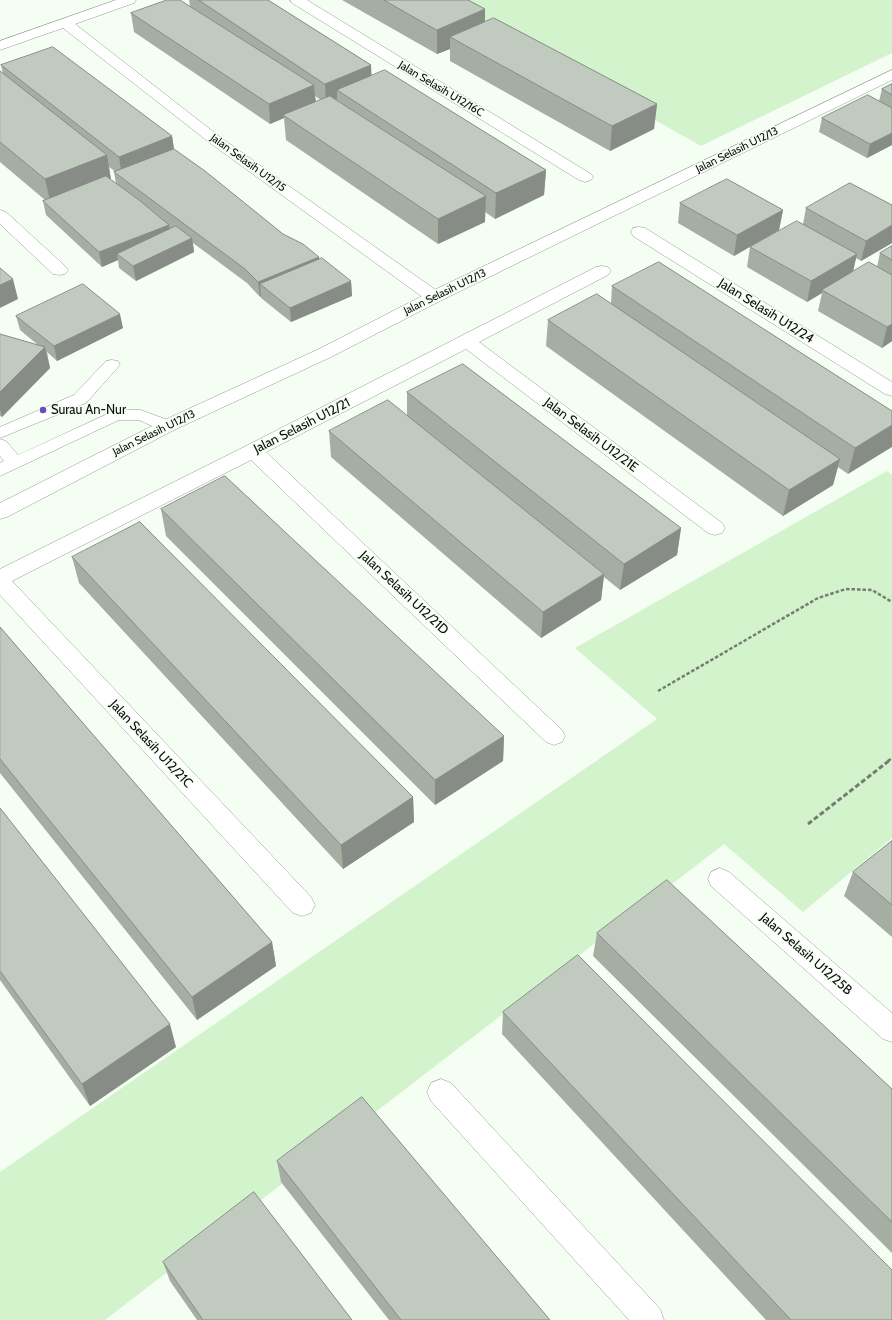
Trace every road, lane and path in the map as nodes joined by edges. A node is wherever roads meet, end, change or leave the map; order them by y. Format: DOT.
graph roads {
  1 [pos="129,0"];
  2 [pos="298,0"];
  3 [pos="65,23"];
  4 [pos="0,46"];
  5 [pos="892,74"];
  6 [pos="585,176"];
  7 [pos="0,215"];
  8 [pos="639,232"];
  9 [pos="59,270"];
  10 [pos="602,272"];
  11 [pos="434,297"];
  12 [pos="467,341"];
  13 [pos="112,365"];
  14 [pos="892,390"];
  15 [pos="167,426"];
  16 [pos="0,433"];
  17 [pos="0,445"];
  18 [pos="253,451"];
  19 [pos="15,463"];
  20 [pos="0,470"];
  21 [pos="0,512"];
  22 [pos="715,528"];
  23 [pos="0,578"];
  24 [pos="0,582"];
  25 [pos="892,602"];
  26 [pos="658,691"];
  27 [pos="554,736"];
  28 [pos="892,758"];
  29 [pos="808,824"];
  30 [pos="720,879"];
  31 [pos="302,906"];
  32 [pos="892,1030"];
  33 [pos="442,1092"];
  34 [pos="648,1320"];
  1 -- 3 [label="street"];
  2 -- 6 [label="street, Jalan Selasih U12/16C"];
  3 -- 4 [label="street"];
  3 -- 11 [label="street, Jalan Selasih U12/15"];
  5 -- 11 [label="street, Jalan Selasih U12/13"];
  7 -- 9 [label="street"];
  8 -- 14 [label="street, Jalan Selasih U12/24"];
  10 -- 12 [label="street, Jalan Selasih U12/21"];
  11 -- 15 [label="street, Jalan Selasih U12/13"];
  12 -- 18 [label="street, Jalan Selasih U12/21"];
  12 -- 22 [label="street, Jalan Selasih U12/21E"];
  13 -- 16 [label="lane"];
  15 -- 19 [label="lane"];
  15 -- 21 [label="street, Jalan Selasih U12/13"];
  17 -- 19 [label="lane"];
  18 -- 23 [label="street, Jalan Selasih U12/21"];
  18 -- 27 [label="street, Jalan Selasih U12/21D"];
  19 -- 20 [label="lane"];
  24 -- 31 [label="street, Jalan Selasih U12/21C"];
  25 -- 26 [label="path"];
  28 -- 29 [label="path"];
  30 -- 32 [label="street, Jalan Selasih U12/25B"];
  33 -- 34 [label="street"];
}
